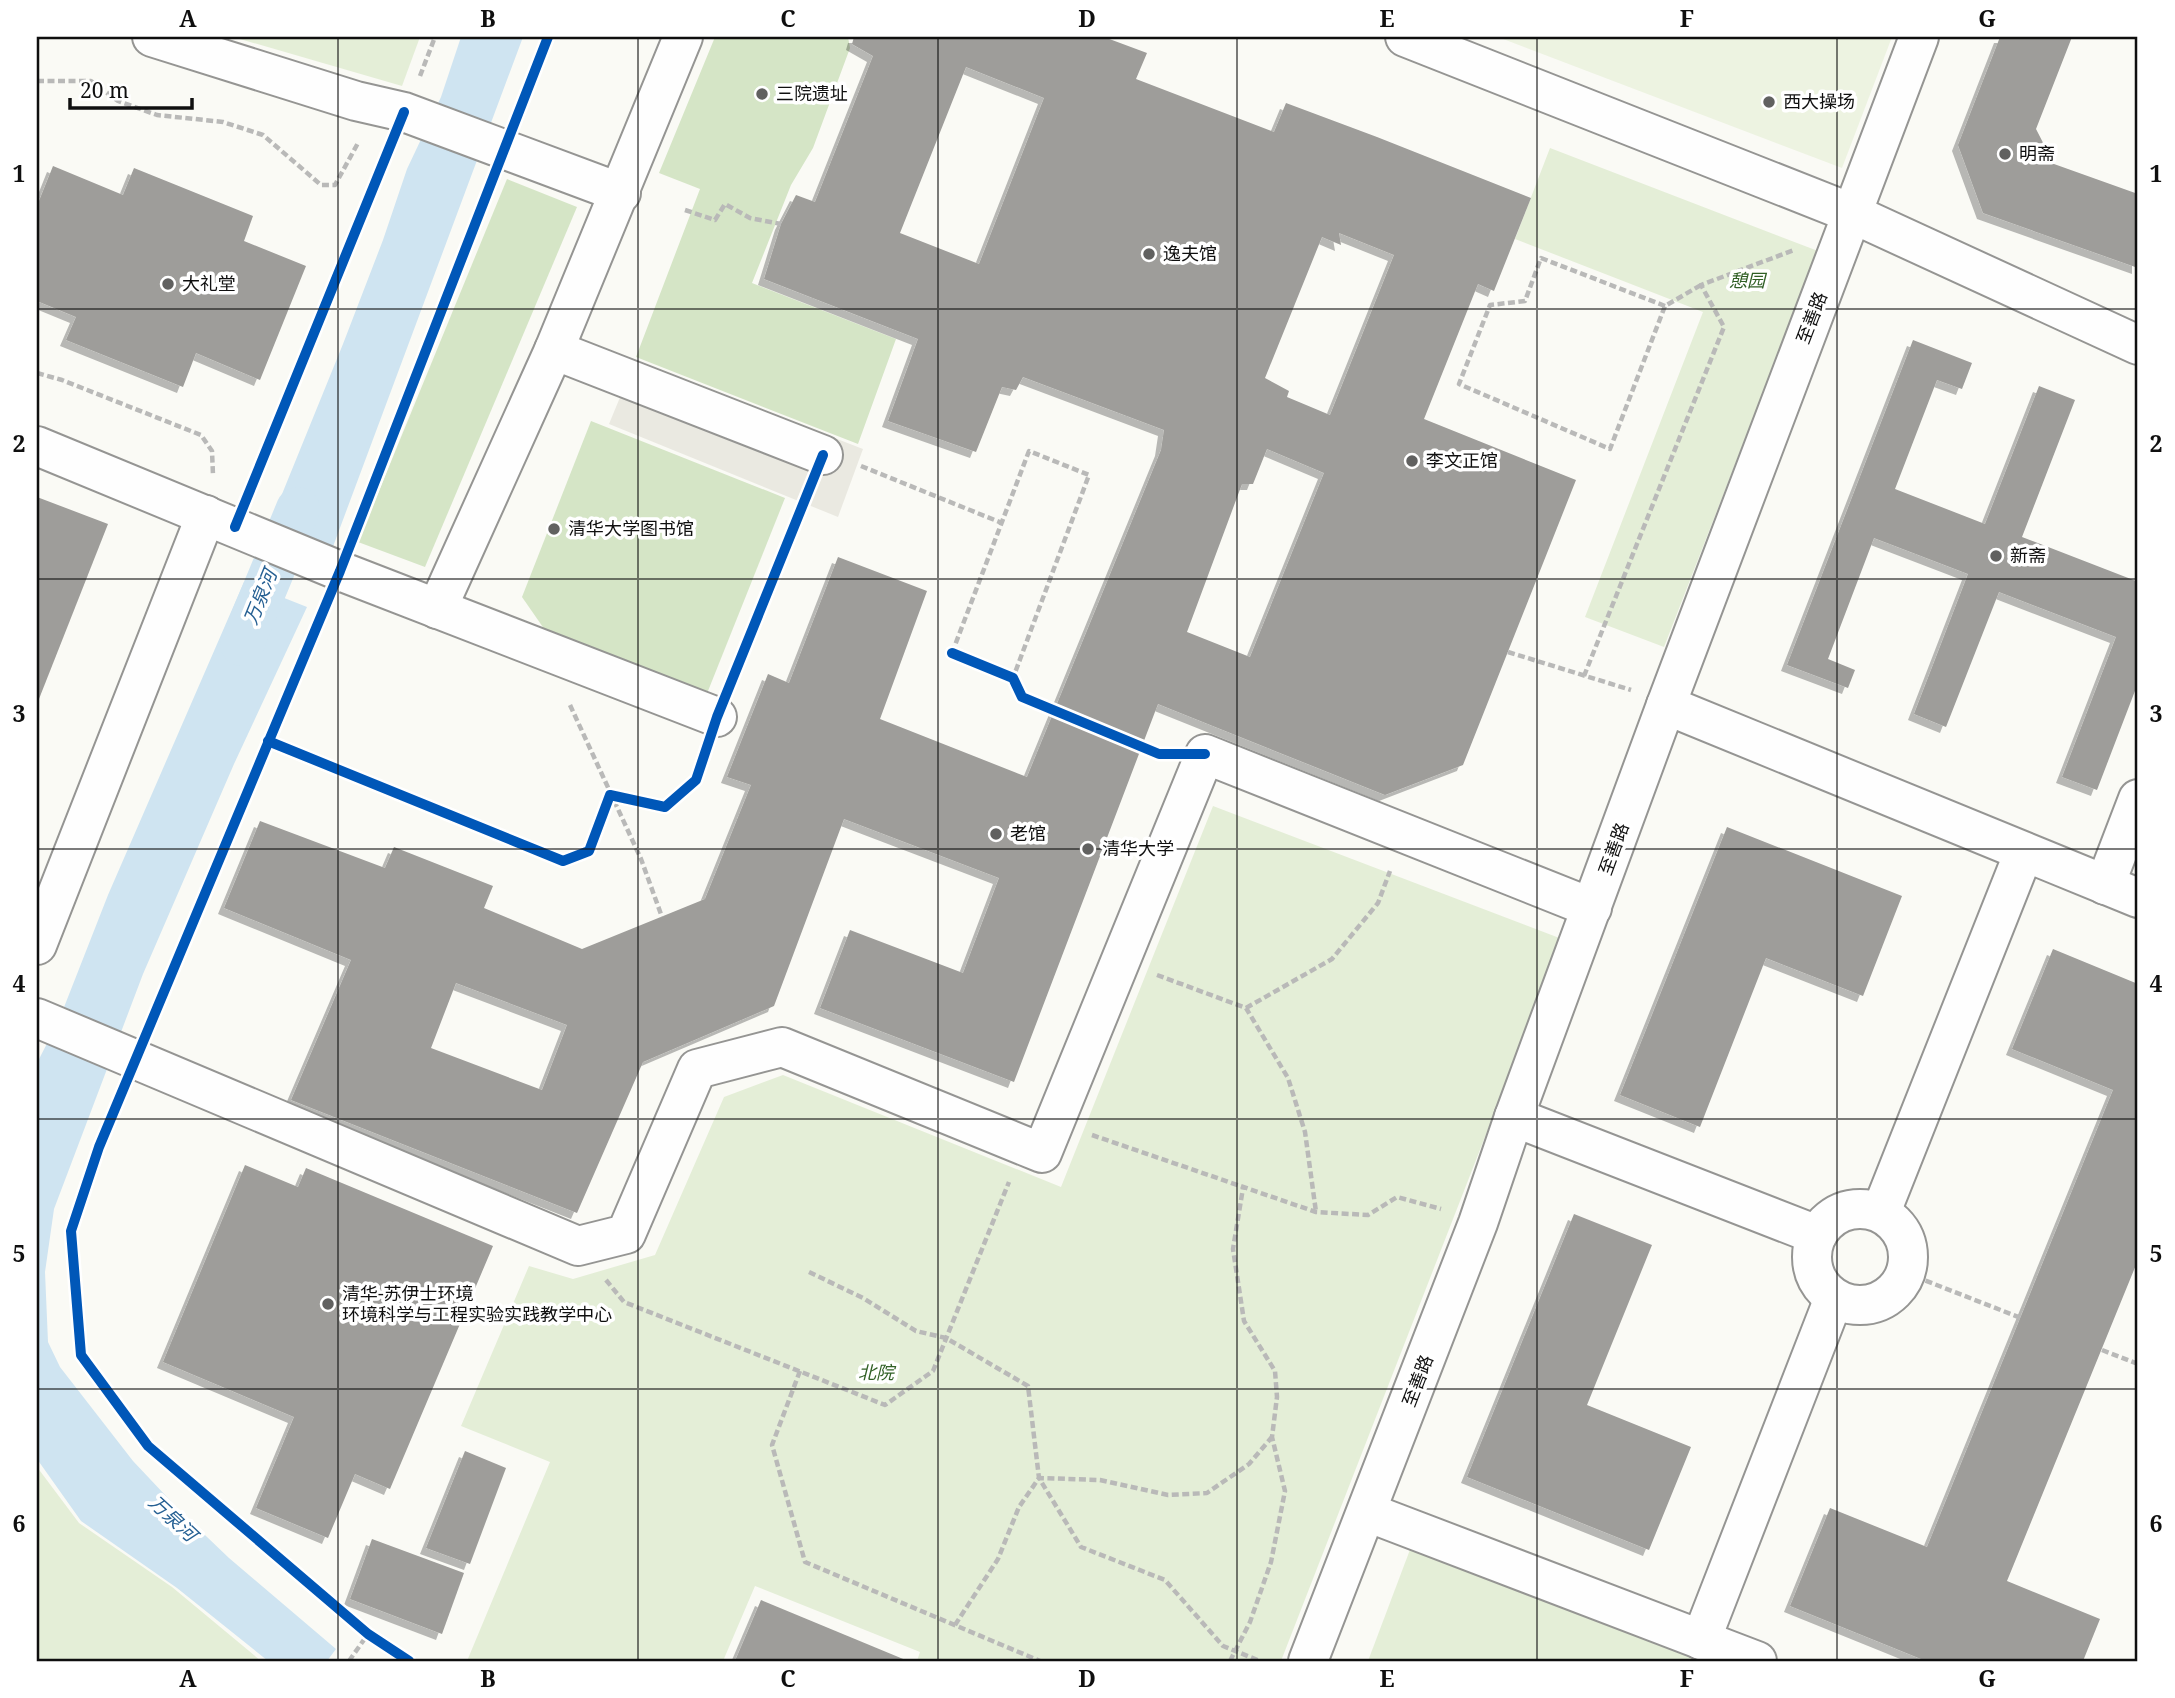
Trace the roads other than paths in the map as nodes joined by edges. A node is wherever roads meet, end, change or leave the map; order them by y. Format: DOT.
graph roads {
  1 [pos="152,37"];
  2 [pos="683,37"];
  3 [pos="1405,37"];
  4 [pos="1919,37"];
  5 [pos="621,193"];
  6 [pos="1852,212"];
  7 [pos="2138,345"];
  8 [pos="555,350"];
  9 [pos="37,446"];
  10 [pos="823,455"];
  11 [pos="221,521"];
  12 [pos="437,609"];
  13 [pos="1667,705"];
  14 [pos="717,717"];
  15 [pos="2138,799"];
  16 [pos="2024,852"];
  17 [pos="2122,891"];
  18 [pos="1592,908"];
  19 [pos="37,945"];
  20 [pos="37,1018"];
  21 [pos="1514,1117"];
  22 [pos="1881,1212"];
  23 [pos="1817,1235"];
  24 [pos="1833,1298"];
  25 [pos="1367,1512"];
  26 [pos="1701,1640"];
  27 [pos="1308,1661"];
  28 [pos="1757,1661"];
  1 -- 5 [label="street"];
  2 -- 5 [label="street"];
  3 -- 6 [label="street"];
  4 -- 6 [label="street, 至善路"];
  5 -- 8 [label="street"];
  6 -- 7 [label="street"];
  6 -- 13 [label="street, 至善路"];
  8 -- 10 [label="street"];
  8 -- 12 [label="street"];
  9 -- 11 [label="street"];
  11 -- 12 [label="street"];
  11 -- 19 [label="street"];
  12 -- 14 [label="street"];
  13 -- 16 [label="street"];
  13 -- 18 [label="street, 至善路"];
  15 -- 17 [label="street"];
  16 -- 17 [label="street"];
  16 -- 22 [label="street"];
  18 -- 20 [label="street"];
  18 -- 21 [label="street, 至善路"];
  21 -- 23 [label="street"];
  21 -- 25 [label="street, 至善路"];
  22 -- 23 [label="street"];
  22 -- 24 [label="street"];
  23 -- 24 [label="street"];
  24 -- 26 [label="street"];
  25 -- 26 [label="street"];
  25 -- 27 [label="street, 至善路"];
  26 -- 28 [label="street"];
}
